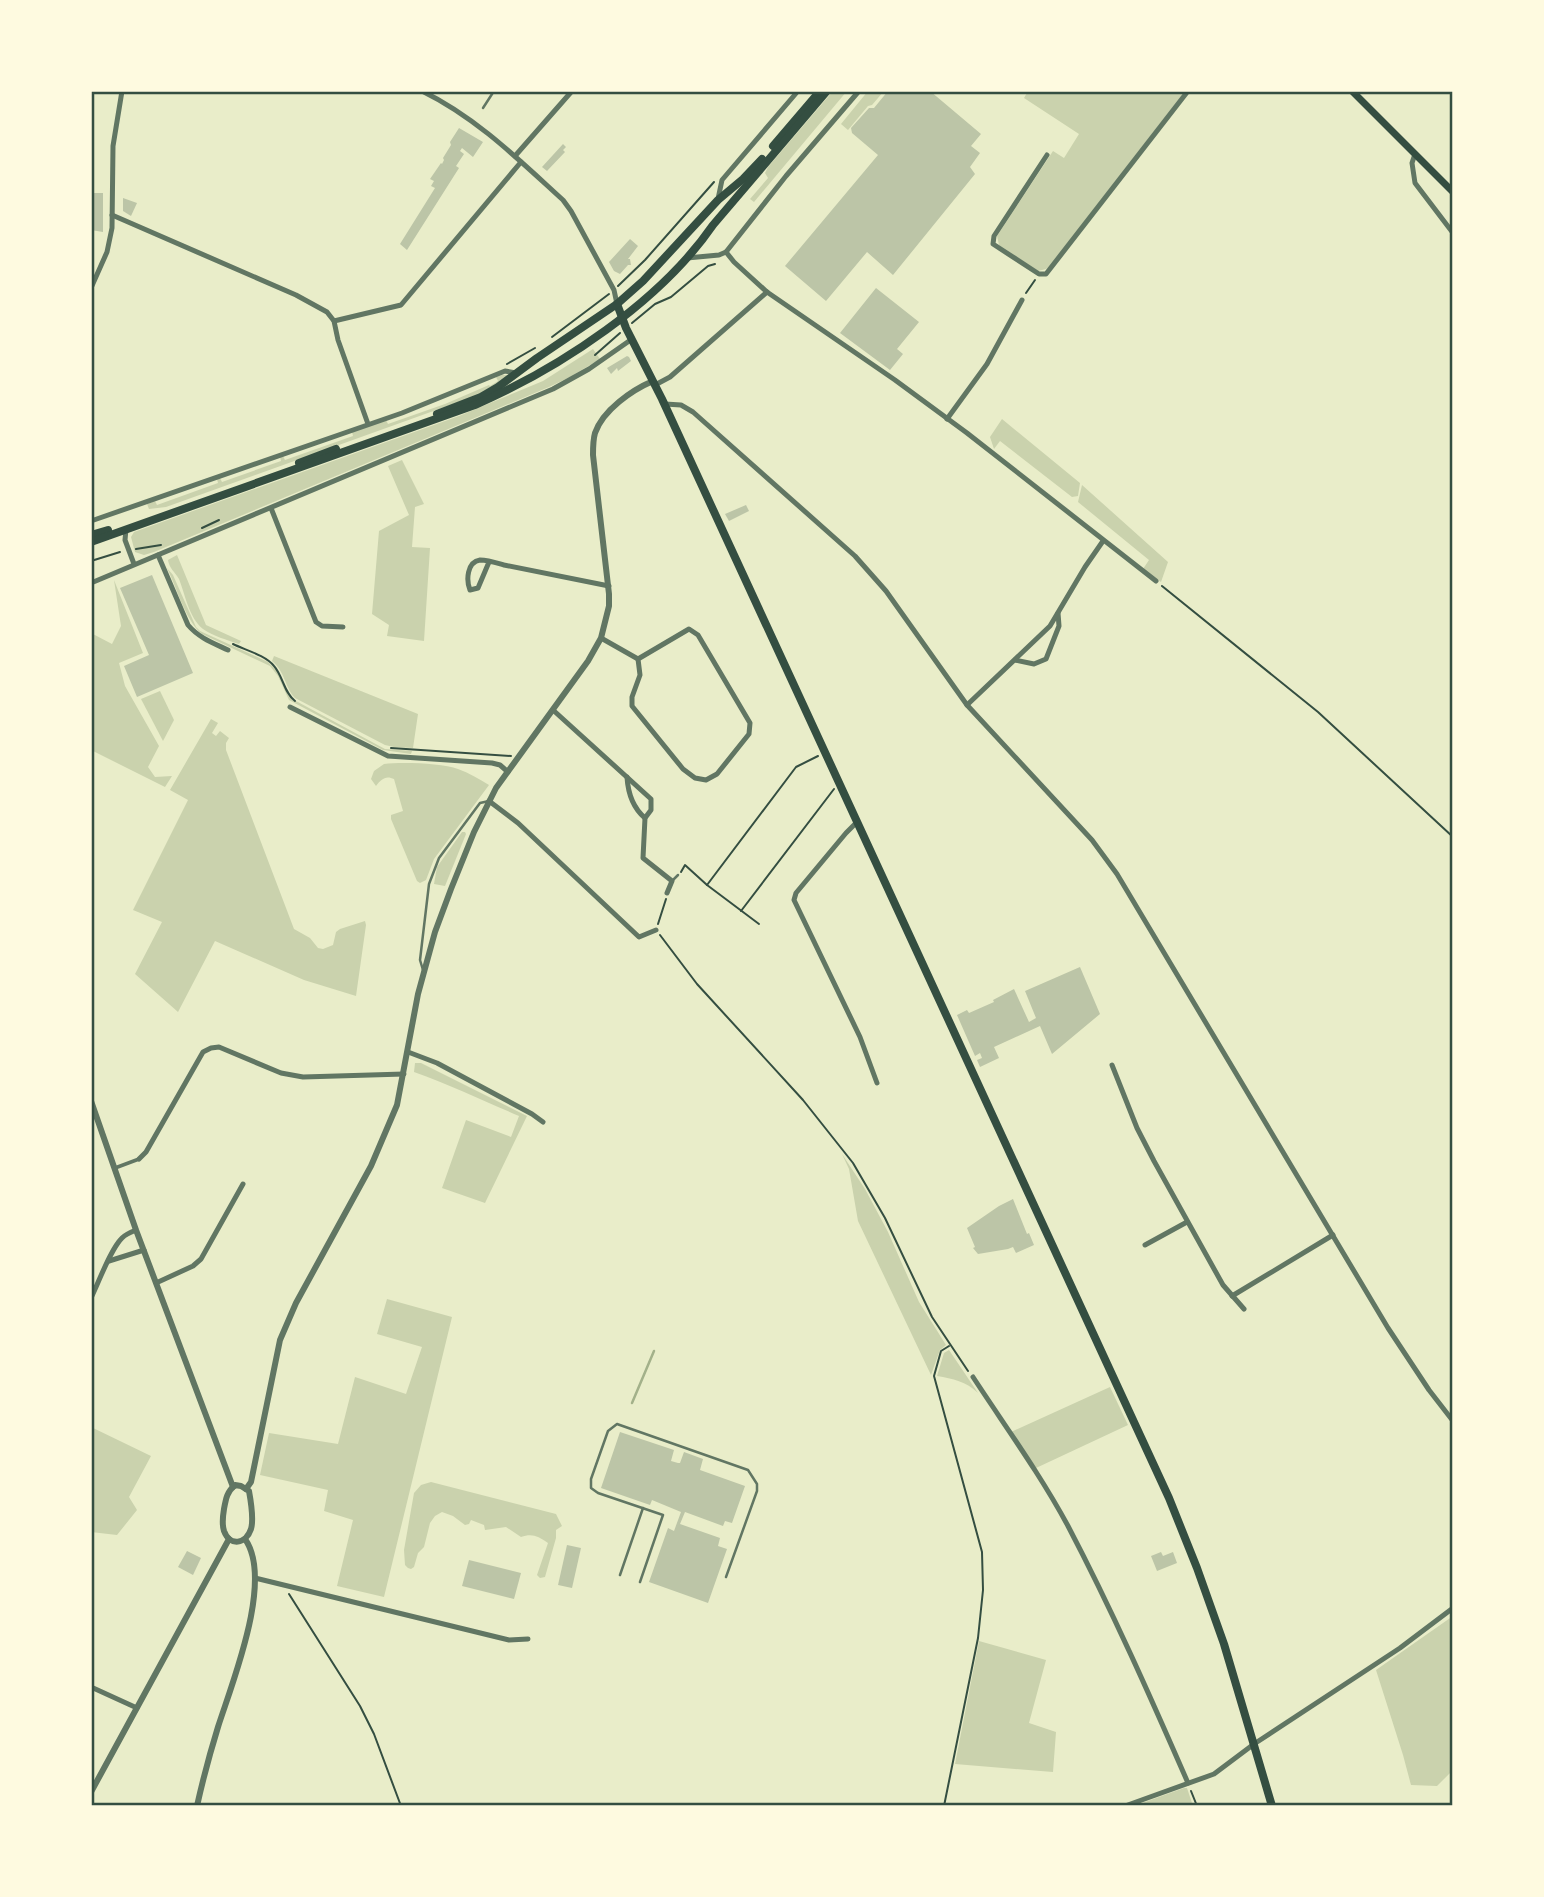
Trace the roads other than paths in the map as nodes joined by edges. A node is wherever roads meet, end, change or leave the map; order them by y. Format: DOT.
graph roads {
  1 [pos="122,91"];
  2 [pos="422,91"];
  3 [pos="494,91"];
  4 [pos="572,91"];
  5 [pos="798,91"];
  6 [pos="820,91"];
  7 [pos="827,91"];
  8 [pos="859,91"];
  9 [pos="1188,91"];
  10 [pos="1352,91"];
  11 [pos="483,108"];
  12 [pos="1047,155"];
  13 [pos="1415,155"];
  14 [pos="515,156"];
  15 [pos="522,162"];
  16 [pos="1453,192"];
  17 [pos="718,200"];
  18 [pos="113,215"];
  19 [pos="1453,233"];
  20 [pos="726,252"];
  21 [pos="685,259"];
  22 [pos="91,288"];
  23 [pos="767,292"];
  24 [pos="1022,300"];
  25 [pos="618,304"];
  26 [pos="622,318"];
  27 [pos="334,321"];
  28 [pos="632,340"];
  29 [pos="519,373"];
  30 [pos="654,383"];
  31 [pos="665,404"];
  32 [pos="947,419"];
  33 [pos="368,424"];
  34 [pos="271,508"];
  35 [pos="91,521"];
  36 [pos="126,529"];
  37 [pos="91,535"];
  38 [pos="91,541"];
  39 [pos="1103,541"];
  40 [pos="158,555"];
  41 [pos="489,562"];
  42 [pos="134,565"];
  43 [pos="1156,581"];
  44 [pos="91,583"];
  45 [pos="609,586"];
  46 [pos="1058,612"];
  47 [pos="343,627"];
  48 [pos="601,638"];
  49 [pos="228,650"];
  50 [pos="638,659"];
  51 [pos="1015,660"];
  52 [pos="967,705"];
  53 [pos="290,707"];
  54 [pos="553,710"];
  55 [pos="508,772"];
  56 [pos="627,777"];
  57 [pos="489,801"];
  58 [pos="645,818"];
  59 [pos="857,822"];
  60 [pos="678,875"];
  61 [pos="671,881"];
  62 [pos="667,893"];
  63 [pos="656,930"];
  64 [pos="424,971"];
  65 [pos="408,1052"];
  66 [pos="1112,1065"];
  67 [pos="404,1074"];
  68 [pos="877,1083"];
  69 [pos="91,1101"];
  70 [pos="543,1122"];
  71 [pos="139,1159"];
  72 [pos="114,1168"];
  73 [pos="243,1184"];
  74 [pos="1187,1222"];
  75 [pos="136,1230"];
  76 [pos="1332,1235"];
  77 [pos="1145,1245"];
  78 [pos="144,1250"];
  79 [pos="109,1261"];
  80 [pos="156,1283"];
  81 [pos="1232,1296"];
  82 [pos="91,1298"];
  83 [pos="1244,1309"];
  84 [pos="973,1377"];
  85 [pos="1453,1421"];
  86 [pos="233,1487"];
  87 [pos="246,1489"];
  88 [pos="643,1508"];
  89 [pos="229,1539"];
  90 [pos="245,1539"];
  91 [pos="620,1575"];
  92 [pos="726,1577"];
  93 [pos="255,1578"];
  94 [pos="640,1582"];
  95 [pos="1453,1608"];
  96 [pos="528,1639"];
  97 [pos="91,1687"];
  98 [pos="137,1708"];
  99 [pos="1254,1744"];
  100 [pos="1188,1783"];
  101 [pos="91,1792"];
  102 [pos="197,1806"];
  103 [pos="1125,1806"];
  104 [pos="1272,1806"];
  1 -- 18 [label="street"];
  2 -- 14 [label="street"];
  3 -- 11 [label="lane"];
  4 -- 14 [label="street"];
  5 -- 17 [label="street"];
  6 -- 17 [label="main road"];
  7 -- 21 [label="main road"];
  8 -- 20 [label="street"];
  9 -- 12 [label="street"];
  10 -- 13 [label="main road"];
  13 -- 16 [label="main road"];
  13 -- 19 [label="street"];
  14 -- 15 [label="street"];
  15 -- 25 [label="street"];
  15 -- 27 [label="street"];
  17 -- 25 [label="main road"];
  18 -- 22 [label="street"];
  18 -- 27 [label="street"];
  20 -- 21 [label="street"];
  20 -- 23 [label="street"];
  21 -- 26 [label="main road"];
  23 -- 30 [label="street"];
  23 -- 32 [label="street"];
  24 -- 32 [label="street"];
  25 -- 26 [label="main road"];
  25 -- 29 [label="main road"];
  26 -- 28 [label="main road"];
  26 -- 36 [label="main road"];
  27 -- 33 [label="street"];
  28 -- 30 [label="main road"];
  28 -- 34 [label="street"];
  29 -- 33 [label="street"];
  29 -- 37 [label="main road"];
  30 -- 31 [label="main road"];
  30 -- 45 [label="street"];
  31 -- 52 [label="street"];
  31 -- 59 [label="main road"];
  32 -- 39 [label="street"];
  33 -- 35 [label="street"];
  34 -- 40 [label="street"];
  34 -- 47 [label="street"];
  36 -- 38 [label="main road"];
  36 -- 42 [label="street"];
  39 -- 43 [label="street"];
  39 -- 46 [label="street"];
  40 -- 42 [label="street"];
  40 -- 49 [label="street"];
  41 -- 41 [label="street"];
  41 -- 45 [label="street"];
  42 -- 44 [label="street"];
  45 -- 48 [label="street"];
  46 -- 51 [label="street"];
  46 -- 51 [label="street"];
  48 -- 50 [label="street"];
  48 -- 54 [label="street"];
  50 -- 50 [label="street"];
  51 -- 52 [label="street"];
  52 -- 76 [label="street"];
  53 -- 55 [label="street"];
  54 -- 55 [label="street"];
  54 -- 56 [label="street"];
  55 -- 57 [label="street"];
  56 -- 58 [label="street"];
  56 -- 58 [label="street"];
  57 -- 63 [label="street"];
  57 -- 64 [label="street"];
  57 -- 64 [label="lane"];
  58 -- 61 [label="street"];
  59 -- 68 [label="street"];
  59 -- 99 [label="main road"];
  60 -- 61 [label="lane"];
  61 -- 62 [label="street"];
  64 -- 65 [label="street"];
  65 -- 67 [label="street"];
  65 -- 70 [label="street"];
  66 -- 74 [label="street"];
  67 -- 71 [label="street"];
  67 -- 87 [label="street"];
  69 -- 72 [label="street"];
  71 -- 72 [label="street"];
  72 -- 75 [label="street"];
  73 -- 80 [label="street"];
  74 -- 77 [label="street"];
  74 -- 81 [label="street"];
  75 -- 78 [label="street"];
  75 -- 79 [label="street"];
  76 -- 81 [label="street"];
  76 -- 85 [label="street"];
  78 -- 79 [label="street"];
  78 -- 80 [label="street"];
  79 -- 82 [label="street"];
  80 -- 86 [label="street"];
  81 -- 83 [label="street"];
  84 -- 100 [label="street"];
  86 -- 87 [label="street"];
  86 -- 89 [label="street"];
  87 -- 90 [label="street"];
  88 -- 91 [label="lane"];
  88 -- 92 [label="lane"];
  88 -- 94 [label="lane"];
  89 -- 90 [label="street"];
  89 -- 98 [label="street"];
  90 -- 93 [label="street"];
  93 -- 96 [label="street"];
  93 -- 102 [label="street"];
  95 -- 99 [label="street"];
  97 -- 98 [label="street"];
  98 -- 101 [label="street"];
  99 -- 100 [label="street"];
  99 -- 104 [label="main road"];
  100 -- 103 [label="street"];
}
